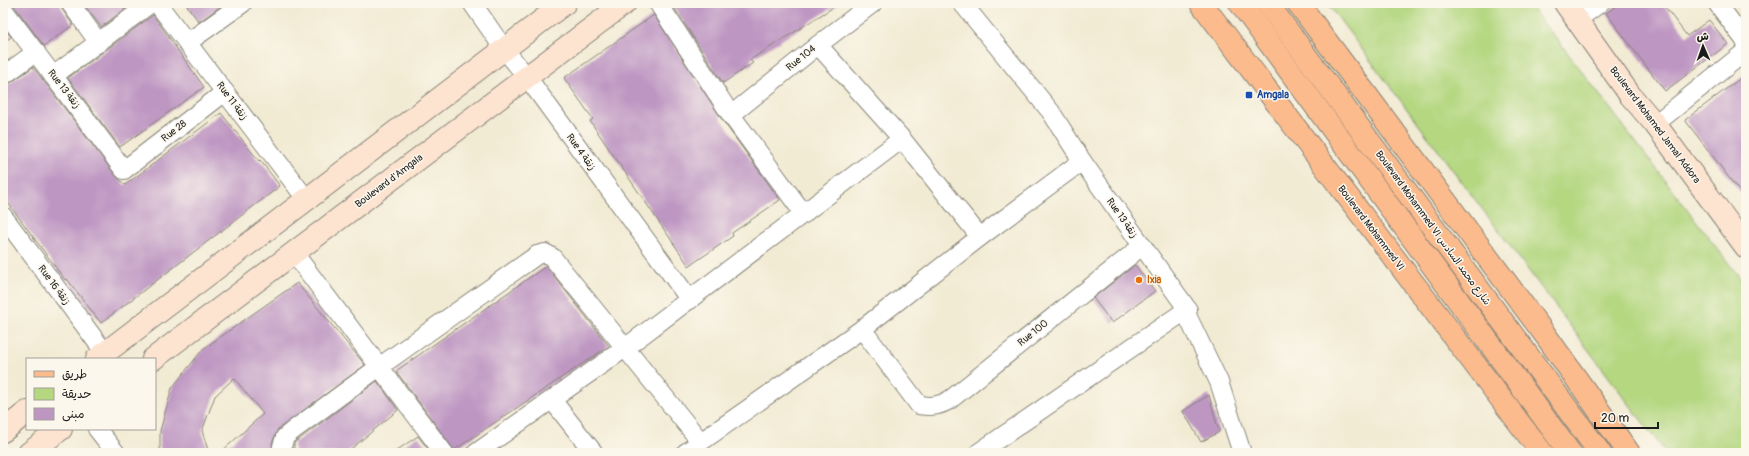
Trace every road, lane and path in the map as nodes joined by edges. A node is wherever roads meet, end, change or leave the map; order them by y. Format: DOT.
graph roads {
  1 [pos="70,3"];
  2 [pos="151,3"];
  3 [pos="157,3"];
  4 [pos="243,3"];
  5 [pos="472,3"];
  6 [pos="565,3"];
  7 [pos="625,3"];
  8 [pos="658,3"];
  9 [pos="873,3"];
  10 [pos="962,3"];
  11 [pos="1201,3"];
  12 [pos="1240,3"];
  13 [pos="1298,3"];
  14 [pos="1600,3"];
  15 [pos="1716,3"];
  16 [pos="1270,7"];
  17 [pos="3,9"];
  18 [pos="1571,11"];
  19 [pos="1746,42"];
  20 [pos="99,43"];
  21 [pos="187,43"];
  22 [pos="818,45"];
  23 [pos="504,49"];
  24 [pos="1746,51"];
  25 [pos="36,52"];
  26 [pos="3,76"];
  27 [pos="53,76"];
  28 [pos="527,77"];
  29 [pos="225,92"];
  30 [pos="731,114"];
  31 [pos="1655,124"];
  32 [pos="902,139"];
  33 [pos="1082,161"];
  34 [pos="124,170"];
  35 [pos="307,200"];
  36 [pos="804,214"];
  37 [pos="4,218"];
  38 [pos="980,237"];
  39 [pos="1744,239"];
  40 [pos="1142,246"];
  41 [pos="294,253"];
  42 [pos="690,300"];
  43 [pos="1185,311"];
  44 [pos="862,329"];
  45 [pos="625,348"];
  46 [pos="101,356"];
  47 [pos="154,358"];
  48 [pos="379,367"];
  49 [pos="552,400"];
  50 [pos="26,413"];
  51 [pos="3,430"];
  52 [pos="60,430"];
  53 [pos="98,430"];
  54 [pos="700,441"];
  55 [pos="1240,452"];
  56 [pos="29,453"];
  57 [pos="116,453"];
  58 [pos="284,453"];
  59 [pos="444,453"];
  60 [pos="476,453"];
  61 [pos="594,453"];
  62 [pos="685,453"];
  63 [pos="978,453"];
  64 [pos="1542,453"];
  65 [pos="1570,453"];
  66 [pos="1600,453"];
  67 [pos="1629,453"];
  1 -- 20 [label="street"];
  2 -- 20 [label="street"];
  3 -- 21 [label="street, Rue 11 زنقة"];
  4 -- 21 [label="street"];
  5 -- 23 [label="street, Rue 4 زنقة"];
  6 -- 23 [label="street"];
  7 -- 28 [label="street, Boulevard d'Amgala"];
  8 -- 30 [label="street"];
  9 -- 22 [label="street, Rue 104"];
  10 -- 33 [label="street, Rue 13 زنقة"];
  11 -- 64 [label="main road, Boulevard Mohammed VI"];
  12 -- 65 [label="main road"];
  13 -- 67 [label="main road"];
  14 -- 18 [label="street"];
  15 -- 19 [label="street"];
  16 -- 66 [label="main road, Boulevard Mohammed VI شارع محمد السادس"];
  17 -- 25 [label="street, Rue 13 زنقة"];
  18 -- 31 [label="street, Boulevard Mohamed Jamal Addora"];
  20 -- 27 [label="street"];
  21 -- 29 [label="street, Rue 11 زنقة"];
  22 -- 30 [label="street, Rue 104"];
  22 -- 32 [label="street"];
  23 -- 28 [label="street, Rue 4 زنقة"];
  23 -- 35 [label="street"];
  24 -- 31 [label="street"];
  25 -- 26 [label="street"];
  25 -- 27 [label="street, Rue 13 زنقة"];
  27 -- 34 [label="street, Rue 13 زنقة"];
  28 -- 41 [label="street, Boulevard d'Amgala"];
  28 -- 42 [label="street, Rue 4 زنقة"];
  29 -- 34 [label="street, Rue 28"];
  29 -- 35 [label="street, Rue 11 زنقة"];
  30 -- 36 [label="street"];
  31 -- 39 [label="street, Boulevard Mohamed Jamal Addora"];
  32 -- 36 [label="street"];
  32 -- 38 [label="street"];
  33 -- 38 [label="street"];
  33 -- 40 [label="street, Rue 13 زنقة"];
  35 -- 46 [label="street"];
  36 -- 42 [label="street"];
  37 -- 46 [label="street, Rue 16 زنقة"];
  38 -- 44 [label="street"];
  40 -- 43 [label="street, Rue 13 زنقة"];
  40 -- 44 [label="street, Rue 100"];
  41 -- 47 [label="street, Boulevard d'Amgala"];
  41 -- 48 [label="street"];
  42 -- 45 [label="street"];
  43 -- 55 [label="street, Rue 13 زنقة"];
  43 -- 63 [label="street"];
  44 -- 54 [label="street"];
  45 -- 48 [label="street"];
  45 -- 49 [label="street"];
  45 -- 54 [label="street"];
  48 -- 58 [label="street"];
  48 -- 59 [label="street"];
  49 -- 60 [label="street"];
  49 -- 61 [label="street"];
  50 -- 51 [label="street"];
  52 -- 56 [label="street"];
  53 -- 57 [label="street"];
  54 -- 62 [label="street"];
}
